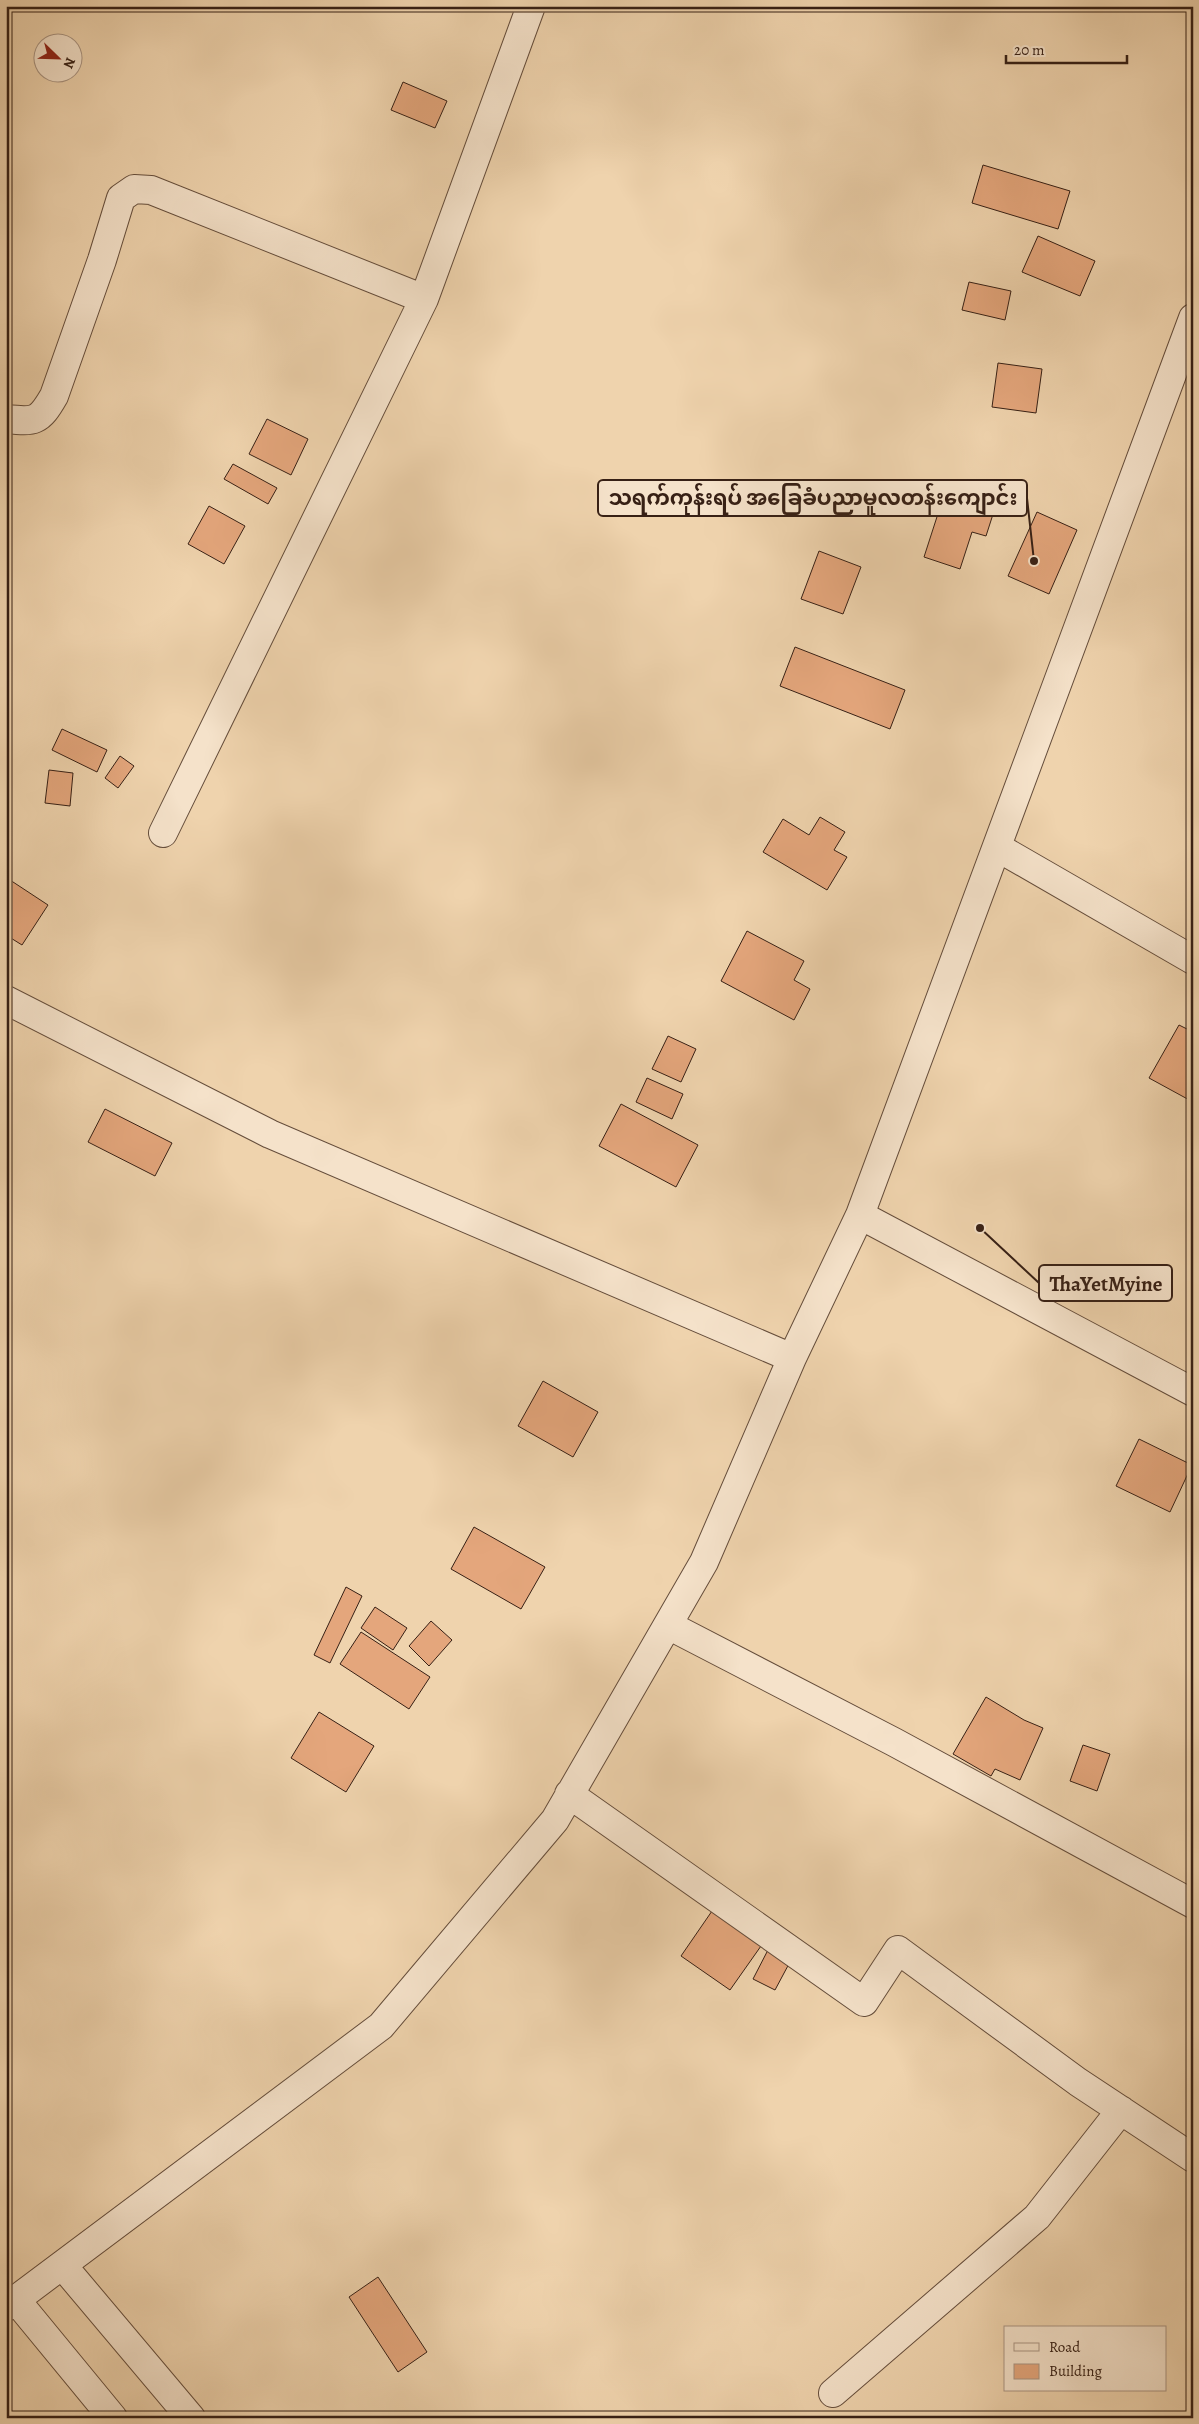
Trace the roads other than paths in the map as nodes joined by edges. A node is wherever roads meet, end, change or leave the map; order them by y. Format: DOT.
graph roads {
  1 [pos="531,6"];
  2 [pos="424,299"];
  3 [pos="1193,318"];
  4 [pos="6,419"];
  5 [pos="163,833"];
  6 [pos="997,847"];
  7 [pos="1193,960"];
  8 [pos="6,1000"];
  9 [pos="860,1215"];
  10 [pos="792,1358"];
  11 [pos="1193,1392"];
  12 [pos="668,1625"];
  13 [pos="570,1794"];
  14 [pos="1193,1904"];
  15 [pos="1121,2110"];
  16 [pos="1193,2158"];
  17 [pos="63,2266"];
  18 [pos="11,2304"];
  19 [pos="833,2393"];
  20 [pos="113,2418"];
  21 [pos="191,2418"];
  1 -- 2 [label="street"];
  2 -- 4 [label="street"];
  2 -- 5 [label="street"];
  3 -- 6 [label="street"];
  6 -- 7 [label="street"];
  6 -- 9 [label="street"];
  8 -- 10 [label="street"];
  9 -- 10 [label="street"];
  9 -- 11 [label="street"];
  10 -- 12 [label="street"];
  12 -- 13 [label="street"];
  12 -- 14 [label="street"];
  13 -- 15 [label="street"];
  13 -- 17 [label="street"];
  15 -- 16 [label="street"];
  15 -- 19 [label="street"];
  17 -- 18 [label="street"];
  17 -- 21 [label="street"];
  18 -- 20 [label="street"];
}
